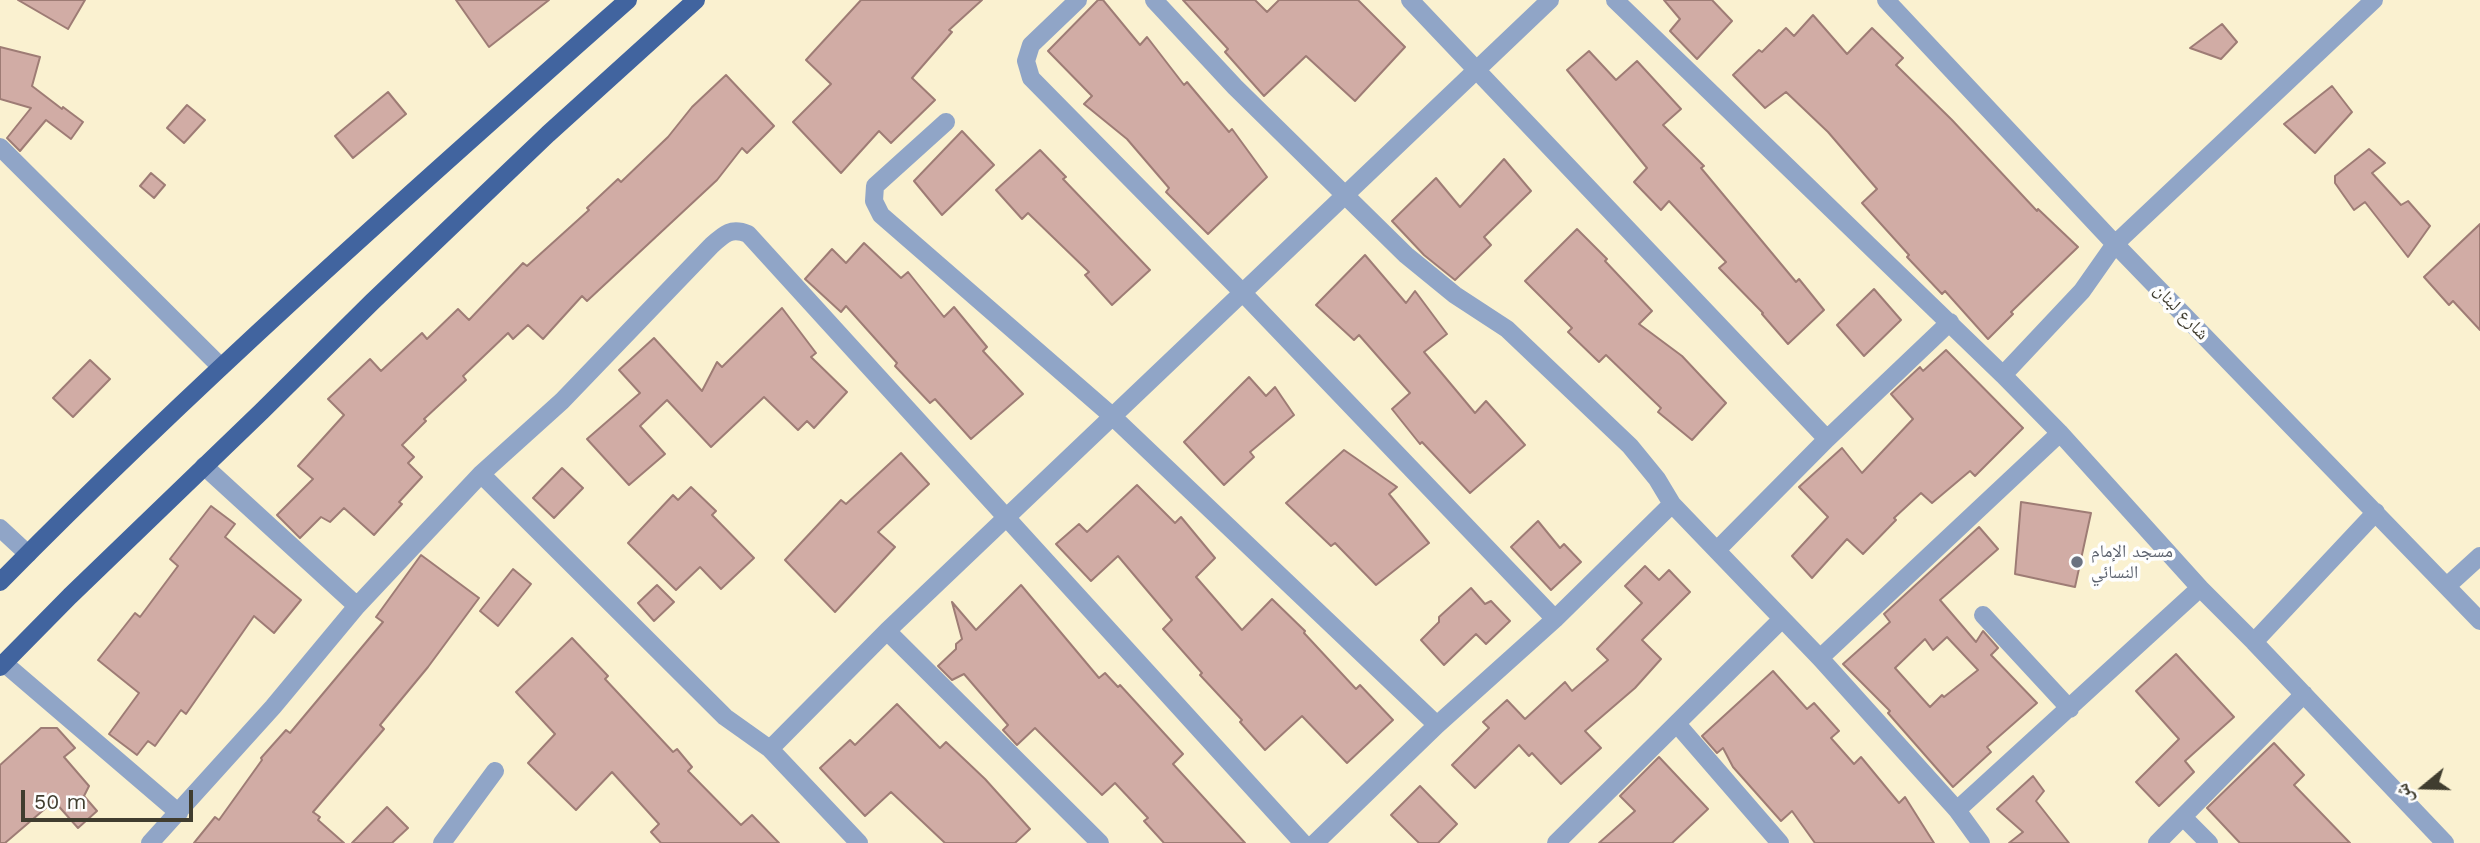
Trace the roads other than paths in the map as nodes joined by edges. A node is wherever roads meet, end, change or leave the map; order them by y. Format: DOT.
graph roads {
  1 [pos="628,0"];
  2 [pos="696,0"];
  3 [pos="1079,0"];
  4 [pos="1154,0"];
  5 [pos="1410,0"];
  6 [pos="1550,0"];
  7 [pos="1615,0"];
  8 [pos="1886,0"];
  9 [pos="2374,0"];
  10 [pos="1476,70"];
  11 [pos="946,122"];
  12 [pos="0,147"];
  13 [pos="1346,195"];
  14 [pos="2115,244"];
  15 [pos="1242,292"];
  16 [pos="1950,322"];
  17 [pos="221,367"];
  18 [pos="2003,375"];
  19 [pos="1111,415"];
  20 [pos="2060,433"];
  21 [pos="1827,439"];
  22 [pos="204,466"];
  23 [pos="481,474"];
  24 [pos="1672,504"];
  25 [pos="2376,512"];
  26 [pos="1007,516"];
  27 [pos="0,528"];
  28 [pos="1717,550"];
  29 [pos="28,554"];
  30 [pos="2480,556"];
  31 [pos="0,582"];
  32 [pos="2447,586"];
  33 [pos="2200,588"];
  34 [pos="358,606"];
  35 [pos="1983,615"];
  36 [pos="1782,619"];
  37 [pos="1555,620"];
  38 [pos="2480,621"];
  39 [pos="887,631"];
  40 [pos="2254,642"];
  41 [pos="1820,659"];
  42 [pos="2,665"];
  43 [pos="2304,694"];
  44 [pos="2070,709"];
  45 [pos="1677,724"];
  46 [pos="1437,725"];
  47 [pos="771,750"];
  48 [pos="495,771"];
  49 [pos="1957,810"];
  50 [pos="179,813"];
  51 [pos="2183,817"];
  52 [pos="150,843"];
  53 [pos="442,843"];
  54 [pos="859,843"];
  55 [pos="1100,843"];
  56 [pos="1303,843"];
  57 [pos="1315,843"];
  58 [pos="1556,843"];
  59 [pos="1780,843"];
  60 [pos="1982,843"];
  61 [pos="2157,843"];
  62 [pos="2209,843"];
  63 [pos="2445,843"];
  1 -- 17 [label="main road"];
  2 -- 22 [label="main road"];
  3 -- 15 [label="street"];
  4 -- 13 [label="street"];
  5 -- 10 [label="street"];
  6 -- 10 [label="street"];
  7 -- 16 [label="street"];
  8 -- 14 [label="street, شارع لبنان"];
  9 -- 14 [label="street"];
  10 -- 13 [label="street"];
  10 -- 21 [label="street"];
  11 -- 19 [label="street"];
  12 -- 17 [label="street"];
  13 -- 15 [label="street"];
  13 -- 24 [label="street"];
  14 -- 18 [label="street"];
  14 -- 25 [label="street, شارع لبنان"];
  15 -- 19 [label="street"];
  15 -- 37 [label="street"];
  16 -- 18 [label="street"];
  16 -- 21 [label="street"];
  17 -- 29 [label="main road"];
  18 -- 20 [label="street"];
  19 -- 26 [label="street"];
  19 -- 46 [label="street"];
  20 -- 33 [label="street"];
  20 -- 41 [label="street"];
  21 -- 28 [label="street"];
  22 -- 34 [label="street"];
  22 -- 42 [label="main road"];
  23 -- 26 [label="street"];
  23 -- 34 [label="street"];
  23 -- 47 [label="street"];
  24 -- 28 [label="street"];
  24 -- 37 [label="street"];
  25 -- 32 [label="street, شارع لبنان"];
  25 -- 40 [label="street"];
  26 -- 39 [label="street"];
  26 -- 56 [label="street"];
  27 -- 29 [label="street"];
  28 -- 36 [label="street"];
  29 -- 31 [label="main road"];
  30 -- 32 [label="street"];
  32 -- 38 [label="street, شارع لبنان"];
  33 -- 40 [label="street"];
  33 -- 44 [label="street"];
  34 -- 50 [label="street"];
  35 -- 44 [label="street"];
  36 -- 41 [label="street"];
  36 -- 45 [label="street"];
  37 -- 46 [label="street"];
  39 -- 47 [label="street"];
  39 -- 55 [label="street"];
  40 -- 43 [label="street"];
  41 -- 49 [label="street"];
  42 -- 50 [label="street"];
  43 -- 51 [label="street"];
  43 -- 63 [label="street"];
  44 -- 49 [label="street"];
  45 -- 58 [label="street"];
  45 -- 59 [label="street"];
  46 -- 57 [label="street"];
  47 -- 54 [label="street"];
  48 -- 53 [label="street"];
  49 -- 60 [label="street"];
  50 -- 52 [label="street"];
  51 -- 61 [label="street"];
  51 -- 62 [label="street"];
}
